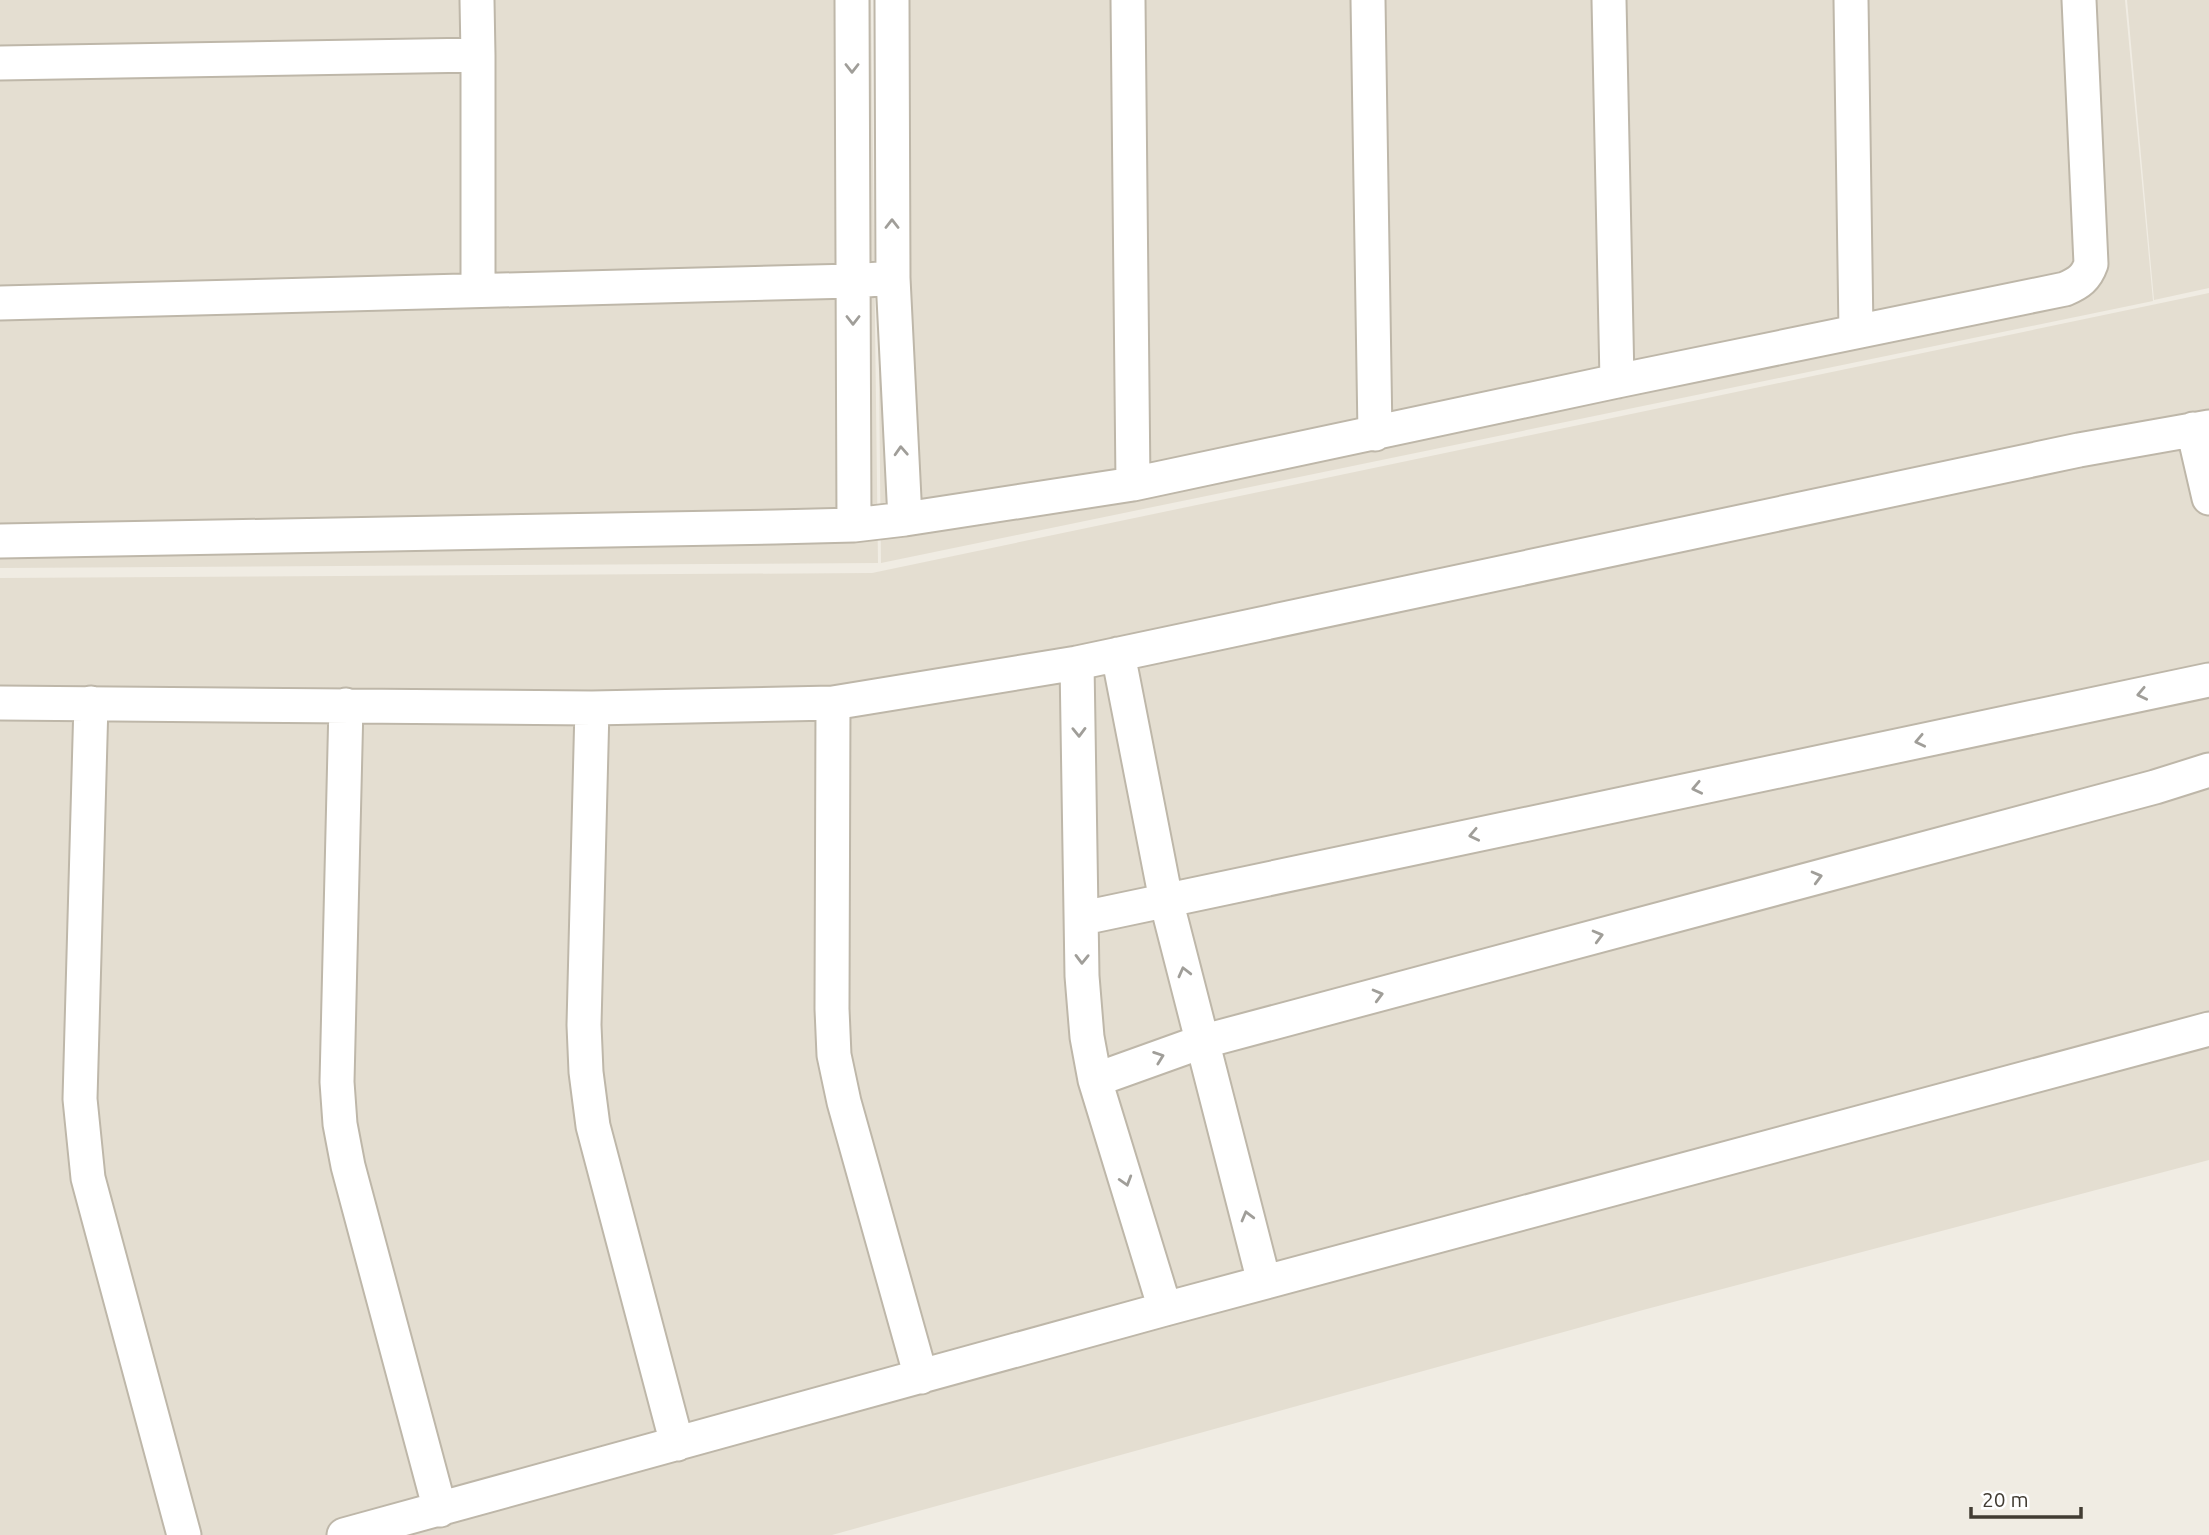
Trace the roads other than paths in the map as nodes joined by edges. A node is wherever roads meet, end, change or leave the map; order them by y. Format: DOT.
graph roads {
  1 [pos="477,0"];
  2 [pos="852,0"];
  3 [pos="892,0"];
  4 [pos="1128,0"];
  5 [pos="1368,0"];
  6 [pos="1609,0"];
  7 [pos="1851,0"];
  8 [pos="2079,0"];
  9 [pos="478,55"];
  10 [pos="0,63"];
  11 [pos="892,278"];
  12 [pos="853,281"];
  13 [pos="478,289"];
  14 [pos="0,303"];
  15 [pos="1856,331"];
  16 [pos="1617,381"];
  17 [pos="2201,428"];
  18 [pos="1375,434"];
  19 [pos="1133,484"];
  20 [pos="2209,498"];
  21 [pos="905,519"];
  22 [pos="854,525"];
  23 [pos="0,541"];
  24 [pos="1118,654"];
  25 [pos="1077,663"];
  26 [pos="2209,680"];
  27 [pos="0,703"];
  28 [pos="833,703"];
  29 [pos="91,704"];
  30 [pos="346,705"];
  31 [pos="592,708"];
  32 [pos="2209,770"];
  33 [pos="1166,900"];
  34 [pos="1083,918"];
  35 [pos="2209,1029"];
  36 [pos="1201,1042"];
  37 [pos="1095,1080"];
  38 [pos="1264,1282"];
  39 [pos="1165,1309"];
  40 [pos="921,1377"];
  41 [pos="677,1444"];
  42 [pos="440,1510"];
  43 [pos="184,1535"];
  44 [pos="344,1535"];
  1 -- 9 [label="street"];
  2 -- 12 [label="street, one-way"];
  11 -- 3 [label="street, one-way"];
  4 -- 19 [label="street"];
  5 -- 18 [label="street"];
  6 -- 16 [label="street"];
  7 -- 15 [label="street"];
  8 -- 15 [label="street"];
  9 -- 10 [label="street"];
  9 -- 13 [label="street"];
  11 -- 12 [label="street"];
  21 -- 11 [label="street, one-way"];
  12 -- 13 [label="street"];
  12 -- 22 [label="street, one-way"];
  13 -- 14 [label="street"];
  15 -- 16 [label="street"];
  16 -- 18 [label="street"];
  17 -- 20 [label="street"];
  17 -- 24 [label="street"];
  18 -- 19 [label="street"];
  19 -- 21 [label="street"];
  21 -- 22 [label="street"];
  22 -- 23 [label="street"];
  24 -- 25 [label="street"];
  24 -- 33 [label="street"];
  25 -- 28 [label="street"];
  25 -- 34 [label="street, one-way"];
  26 -- 33 [label="street, one-way"];
  27 -- 29 [label="street"];
  28 -- 31 [label="street"];
  28 -- 40 [label="street"];
  29 -- 30 [label="street"];
  29 -- 43 [label="street"];
  30 -- 31 [label="street"];
  30 -- 42 [label="street"];
  31 -- 41 [label="street"];
  36 -- 32 [label="street, one-way"];
  33 -- 34 [label="street"];
  36 -- 33 [label="street, one-way"];
  34 -- 37 [label="street, one-way"];
  35 -- 38 [label="street"];
  37 -- 36 [label="street, one-way"];
  38 -- 36 [label="street, one-way"];
  37 -- 39 [label="street, one-way"];
  38 -- 39 [label="street"];
  39 -- 40 [label="street"];
  40 -- 41 [label="street"];
  41 -- 42 [label="street"];
  42 -- 44 [label="street"];
}
